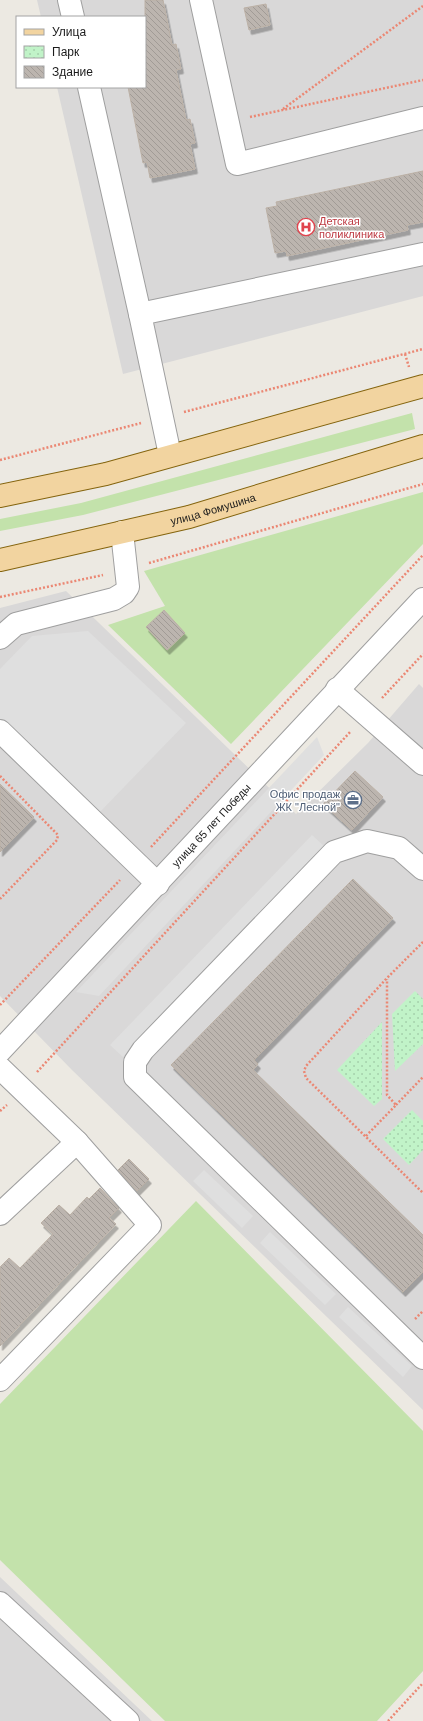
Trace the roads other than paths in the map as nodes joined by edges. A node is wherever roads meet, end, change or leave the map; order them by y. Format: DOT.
graph roads {
  1 [pos="69,0"];
  2 [pos="201,0"];
  3 [pos="73,16"];
  4 [pos="89,88"];
  5 [pos="423,118"];
  6 [pos="423,254"];
  7 [pos="140,314"];
  8 [pos="423,386"];
  9 [pos="423,446"];
  10 [pos="170,455"];
  11 [pos="0,496"];
  12 [pos="122,532"];
  13 [pos="0,560"];
  14 [pos="423,599"];
  15 [pos="0,638"];
  16 [pos="337,689"];
  17 [pos="0,731"];
  18 [pos="423,764"];
  19 [pos="423,869"];
  20 [pos="158,884"];
  21 [pos="0,1051"];
  22 [pos="0,1068"];
  23 [pos="77,1142"];
  24 [pos="0,1214"];
  25 [pos="423,1358"];
  26 [pos="0,1380"];
  27 [pos="0,1603"];
  28 [pos="123,1720"];
  1 -- 3 [label="street"];
  2 -- 5 [label="street"];
  4 -- 7 [label="street"];
  6 -- 7 [label="street"];
  7 -- 10 [label="street"];
  8 -- 10 [label="main road"];
  9 -- 12 [label="main road, улица Фомушина"];
  10 -- 11 [label="main road"];
  12 -- 13 [label="main road, улица Фомушина"];
  12 -- 15 [label="street"];
  14 -- 16 [label="street, улица 65 лет Победы"];
  16 -- 18 [label="street"];
  16 -- 20 [label="street, улица 65 лет Победы"];
  17 -- 20 [label="street"];
  19 -- 25 [label="street"];
  20 -- 21 [label="street, улица 65 лет Победы"];
  22 -- 23 [label="street"];
  23 -- 24 [label="street"];
  23 -- 26 [label="street"];
  27 -- 28 [label="street"];
}
